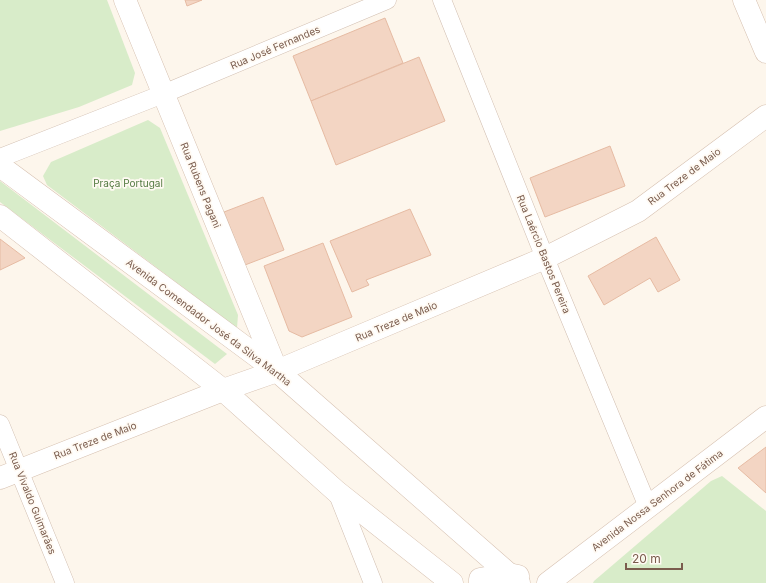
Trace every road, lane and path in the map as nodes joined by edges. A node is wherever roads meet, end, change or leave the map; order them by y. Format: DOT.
graph roads {
  1 [pos="125,0"];
  2 [pos="387,0"];
  3 [pos="442,0"];
  4 [pos="744,0"];
  5 [pos="766,52"];
  6 [pos="163,94"];
  7 [pos="766,116"];
  8 [pos="0,158"];
  9 [pos="0,166"];
  10 [pos="0,216"];
  11 [pos="545,258"];
  12 [pos="277,371"];
  13 [pos="223,390"];
  14 [pos="766,417"];
  15 [pos="0,424"];
  16 [pos="10,474"];
  17 [pos="337,492"];
  18 [pos="648,507"];
  19 [pos="514,578"];
  20 [pos="65,583"];
  21 [pos="372,583"];
  22 [pos="452,583"];
  23 [pos="480,583"];
  24 [pos="549,583"];
  1 -- 6 [label="street, Rua Rubens Pagani"];
  2 -- 6 [label="street, Rua José Fernandes"];
  3 -- 11 [label="street, Rua Laércio Bastos Pereira"];
  4 -- 5 [label="street"];
  6 -- 8 [label="street"];
  6 -- 12 [label="street, Rua Rubens Pagani"];
  7 -- 11 [label="street, Rua Treze de Maio"];
  9 -- 12 [label="street, Avenida Comendador José da Silva Martha"];
  10 -- 13 [label="street"];
  11 -- 12 [label="street, Rua Treze de Maio"];
  11 -- 18 [label="street, Rua Laércio Bastos Pereira"];
  12 -- 13 [label="street, Rua Treze de Maio"];
  12 -- 19 [label="street, Avenida Comendador José da Silva Martha"];
  13 -- 16 [label="street, Rua Treze de Maio"];
  13 -- 17 [label="street"];
  14 -- 18 [label="street, Avenida Nossa Senhora de Fátima"];
  15 -- 16 [label="street, Rua Vivaldo Guimarães"];
  16 -- 20 [label="street, Rua Vivaldo Guimarães"];
  17 -- 21 [label="street"];
  17 -- 22 [label="street"];
  18 -- 24 [label="street, Avenida Nossa Senhora de Fátima"];
  19 -- 23 [label="street"];
  19 -- 24 [label="street"];
}
